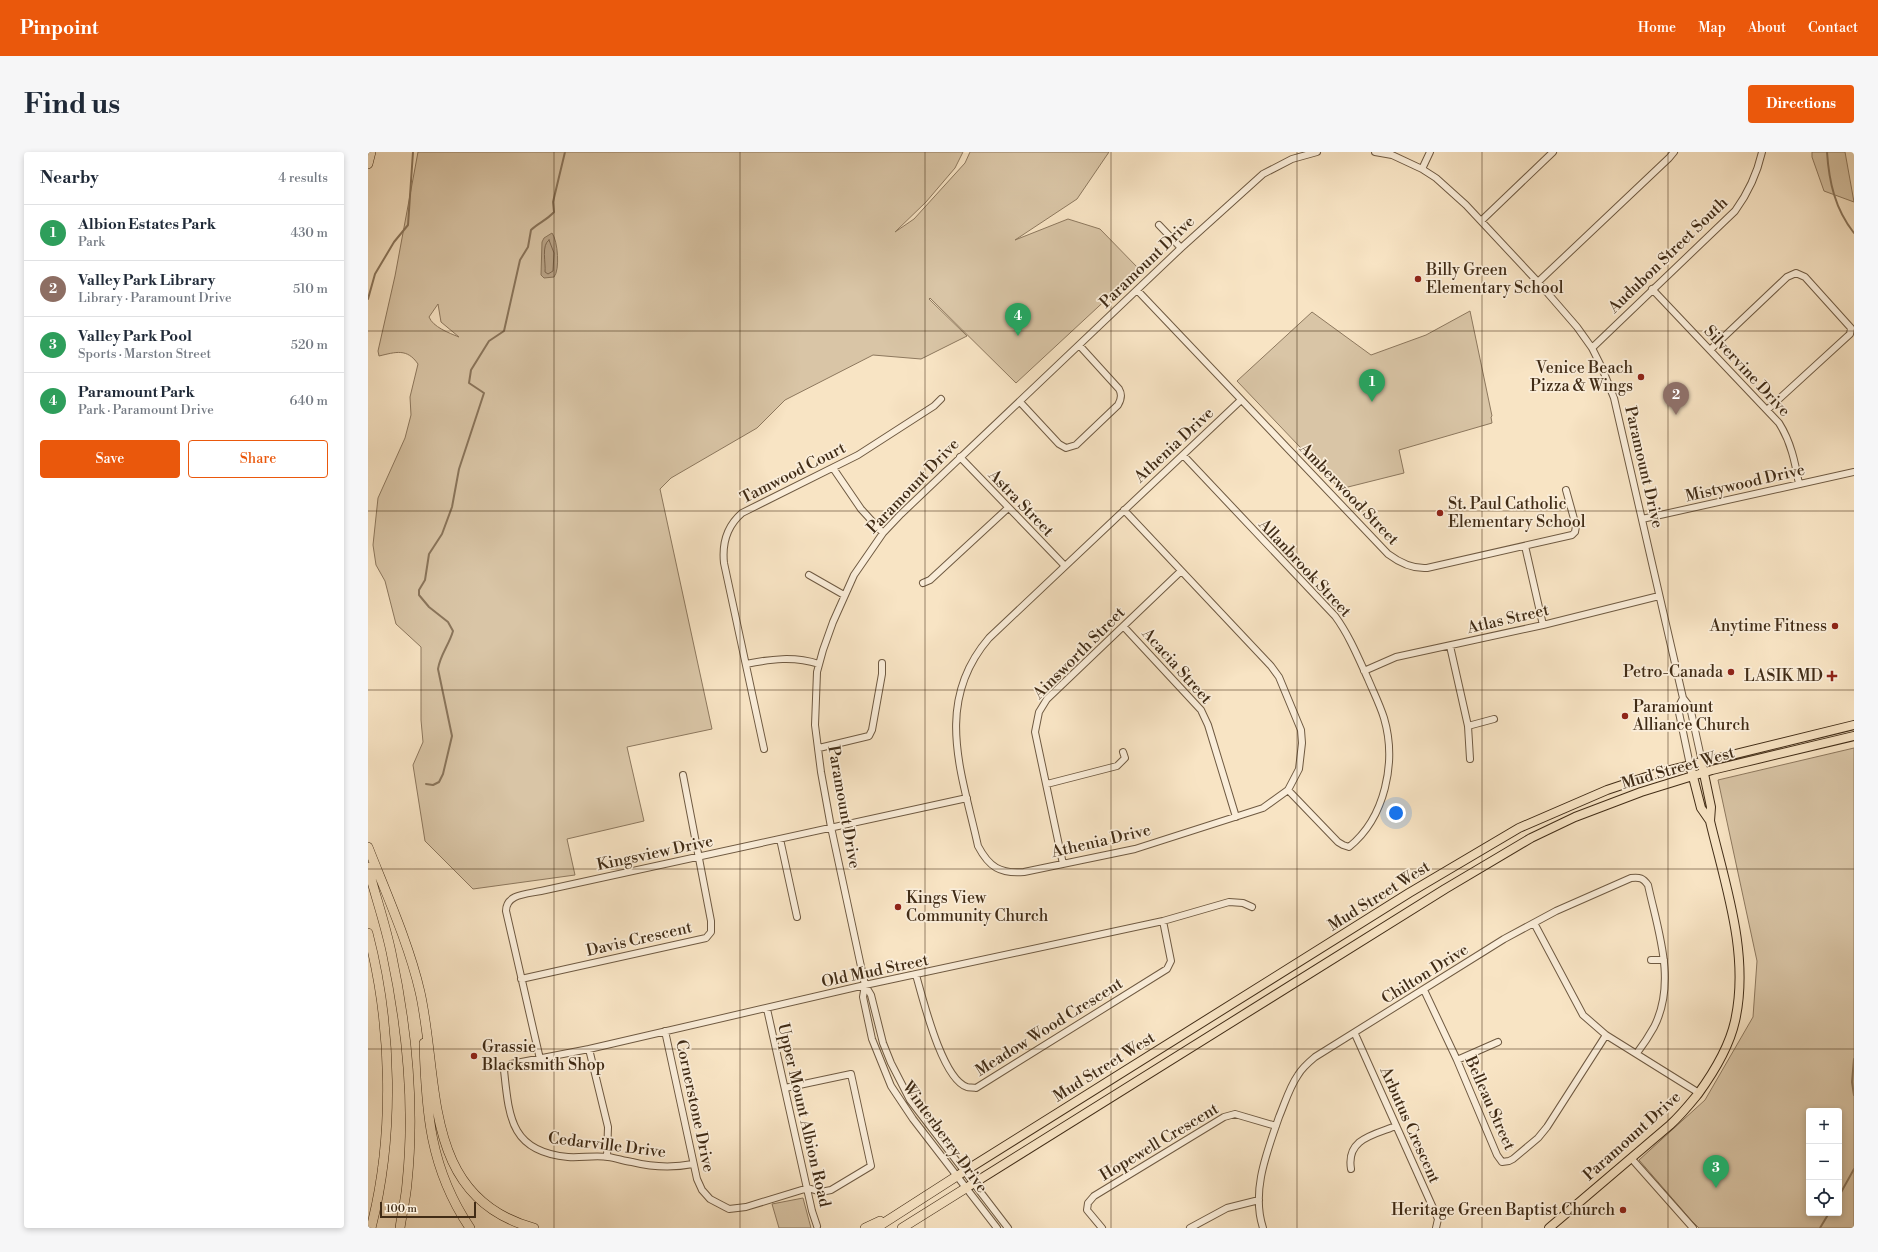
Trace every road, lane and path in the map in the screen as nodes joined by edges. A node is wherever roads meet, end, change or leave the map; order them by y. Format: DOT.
graph roads {
  1 [pos="371,152"];
  2 [pos="1317,152"];
  3 [pos="1375,152"];
  4 [pos="1430,152"];
  5 [pos="1553,152"];
  6 [pos="1674,152"];
  7 [pos="1762,152"];
  8 [pos="368,164"];
  9 [pos="1422,169"];
  10 [pos="1481,221"];
  11 [pos="1159,224"];
  12 [pos="1180,248"];
  13 [pos="1538,282"];
  14 [pos="1652,289"];
  15 [pos="1137,290"];
  16 [pos="1079,345"];
  17 [pos="1592,348"];
  18 [pos="1710,350"];
  19 [pos="941,399"];
  20 [pos="1241,400"];
  21 [pos="1020,402"];
  22 [pos="1767,410"];
  23 [pos="1182,456"];
  24 [pos="960,457"];
  25 [pos="833,468"];
  26 [pos="1854,472"];
  27 [pos="1799,484"];
  28 [pos="1566,490"];
  29 [pos="1008,508"];
  30 [pos="1124,510"];
  31 [pos="1642,519"];
  32 [pos="884,533"];
  33 [pos="1525,546"];
  34 [pos="1065,566"];
  35 [pos="1181,571"];
  36 [pos="809,576"];
  37 [pos="923,583"];
  38 [pos="844,595"];
  39 [pos="1659,596"];
  40 [pos="1543,625"];
  41 [pos="1124,627"];
  42 [pos="1450,646"];
  43 [pos="882,663"];
  44 [pos="746,664"];
  45 [pos="819,664"];
  46 [pos="1364,671"];
  47 [pos="1683,698"];
  48 [pos="1494,719"];
  49 [pos="1854,724"];
  50 [pos="1468,726"];
  51 [pos="1854,736"];
  52 [pos="819,748"];
  53 [pos="764,749"];
  54 [pos="1123,752"];
  55 [pos="1470,759"];
  56 [pos="1702,762"];
  57 [pos="1690,765"];
  58 [pos="1704,773"];
  59 [pos="683,775"];
  60 [pos="1693,776"];
  61 [pos="1047,784"];
  62 [pos="1288,790"];
  63 [pos="967,798"];
  64 [pos="1236,817"];
  65 [pos="1710,821"];
  66 [pos="831,827"];
  67 [pos="780,839"];
  68 [pos="368,847"];
  69 [pos="698,858"];
  70 [pos="1063,864"];
  71 [pos="368,867"];
  72 [pos="1252,907"];
  73 [pos="797,917"];
  74 [pos="1163,921"];
  75 [pos="1534,923"];
  76 [pos="368,933"];
  77 [pos="1651,960"];
  78 [pos="1664,960"];
  79 [pos="916,975"];
  80 [pos="521,979"];
  81 [pos="865,985"];
  82 [pos="1424,990"];
  83 [pos="767,1009"];
  84 [pos="423,1016"];
  85 [pos="665,1031"];
  86 [pos="1355,1034"];
  87 [pos="1606,1035"];
  88 [pos="1498,1042"];
  89 [pos="589,1049"];
  90 [pos="1637,1053"];
  91 [pos="540,1059"];
  92 [pos="1457,1060"];
  93 [pos="504,1070"];
  94 [pos="786,1088"];
  95 [pos="1699,1093"];
  96 [pos="1276,1126"];
  97 [pos="1396,1126"];
  98 [pos="608,1157"];
  99 [pos="1631,1158"];
  100 [pos="693,1164"];
  101 [pos="1351,1169"];
  102 [pos="960,1173"];
  103 [pos="970,1186"];
  104 [pos="808,1188"];
  105 [pos="1258,1200"];
  106 [pos="913,1204"];
  107 [pos="817,1226"];
  108 [pos="372,1228"];
  109 [pos="400,1228"];
  110 [pos="470,1228"];
  111 [pos="534,1228"];
  112 [pos="865,1228"];
  113 [pos="876,1228"];
  114 [pos="902,1228"];
  115 [pos="997,1228"];
  116 [pos="1008,1228"];
  117 [pos="1102,1228"];
  118 [pos="1190,1228"];
  119 [pos="1264,1228"];
  120 [pos="1436,1228"];
  121 [pos="1549,1228"];
  122 [pos="1693,1228"];
  1 -- 8 [label="highway"];
  2 -- 12 [label="street, Paramount Drive"];
  3 -- 9 [label="street, Paramount Drive"];
  4 -- 9 [label="street"];
  5 -- 10 [label="street"];
  6 -- 13 [label="street"];
  7 -- 14 [label="street, Audubon Street South"];
  9 -- 10 [label="street, Paramount Drive"];
  10 -- 13 [label="street, Paramount Drive"];
  11 -- 12 [label="street"];
  12 -- 15 [label="street, Paramount Drive"];
  13 -- 17 [label="street, Paramount Drive"];
  14 -- 17 [label="street, Audubon Street South"];
  14 -- 18 [label="street, Silvervine Drive"];
  15 -- 16 [label="street, Paramount Drive"];
  15 -- 20 [label="street, Amberwood Street"];
  16 -- 21 [label="street, Paramount Drive"];
  16 -- 21 [label="street"];
  17 -- 31 [label="street, Paramount Drive"];
  18 -- 22 [label="street, Silvervine Drive"];
  18 -- 22 [label="street"];
  19 -- 25 [label="street, Tamwood Court"];
  20 -- 23 [label="street, Athenia Drive"];
  20 -- 33 [label="street, Amberwood Street"];
  21 -- 24 [label="street, Paramount Drive"];
  22 -- 27 [label="street, Silvervine Drive"];
  23 -- 30 [label="street, Athenia Drive"];
  23 -- 46 [label="street, Allanbrook Street"];
  24 -- 29 [label="street, Astra Street"];
  24 -- 32 [label="street, Paramount Drive"];
  25 -- 32 [label="street"];
  25 -- 44 [label="street, Tamwood Court"];
  26 -- 27 [label="street, Mistywood Drive"];
  27 -- 31 [label="street, Mistywood Drive"];
  28 -- 33 [label="street, Amberwood Street"];
  29 -- 34 [label="street, Astra Street"];
  29 -- 37 [label="street"];
  30 -- 34 [label="street, Athenia Drive"];
  30 -- 35 [label="street, Athenia Drive"];
  31 -- 39 [label="street, Paramount Drive"];
  32 -- 38 [label="street, Paramount Drive"];
  33 -- 40 [label="street"];
  34 -- 63 [label="street, Athenia Drive"];
  35 -- 41 [label="street, Ainsworth Street"];
  35 -- 62 [label="street, Athenia Drive"];
  36 -- 38 [label="street"];
  38 -- 45 [label="street, Paramount Drive"];
  39 -- 40 [label="street, Atlas Street"];
  39 -- 47 [label="street, Paramount Drive"];
  40 -- 42 [label="street, Atlas Street"];
  41 -- 61 [label="street, Ainsworth Street"];
  41 -- 64 [label="street, Acacia Street"];
  42 -- 46 [label="street, Atlas Street"];
  42 -- 50 [label="street"];
  43 -- 52 [label="street"];
  44 -- 45 [label="street"];
  44 -- 53 [label="street, Tamwood Court"];
  45 -- 52 [label="street, Paramount Drive"];
  46 -- 62 [label="street, Allanbrook Street"];
  47 -- 56 [label="street, Paramount Drive"];
  47 -- 57 [label="street, Paramount Drive"];
  48 -- 50 [label="street"];
  49 -- 56 [label="main road, Mud Street West"];
  50 -- 55 [label="street"];
  51 -- 58 [label="main road, Mud Street West"];
  52 -- 66 [label="street, Paramount Drive"];
  54 -- 61 [label="street"];
  56 -- 57 [label="main road, Mud Street West"];
  56 -- 58 [label="main road, Paramount Drive"];
  57 -- 60 [label="main road, Paramount Drive"];
  57 -- 102 [label="main road, Mud Street West"];
  58 -- 60 [label="main road, Mud Street West"];
  58 -- 65 [label="main road, Paramount Drive"];
  59 -- 69 [label="street"];
  60 -- 65 [label="main road, Paramount Drive"];
  60 -- 103 [label="main road, Mud Street West"];
  61 -- 70 [label="street, Ainsworth Street"];
  62 -- 64 [label="street, Athenia Drive"];
  63 -- 66 [label="street, Kingsview Drive"];
  63 -- 70 [label="street, Athenia Drive"];
  64 -- 70 [label="street, Athenia Drive"];
  65 -- 95 [label="main road, Paramount Drive"];
  66 -- 67 [label="street, Kingsview Drive"];
  66 -- 81 [label="street, Paramount Drive"];
  67 -- 69 [label="street, Kingsview Drive"];
  67 -- 73 [label="street"];
  68 -- 84 [label="highway"];
  69 -- 80 [label="street, Davis Crescent"];
  69 -- 80 [label="street, Kingsview Drive"];
  71 -- 109 [label="highway"];
  72 -- 74 [label="street, Old Mud Street"];
  74 -- 79 [label="street, Old Mud Street"];
  74 -- 79 [label="street, Meadow Wood Crescent"];
  75 -- 78 [label="street, Chilton Drive"];
  75 -- 82 [label="street, Chilton Drive"];
  75 -- 87 [label="street"];
  76 -- 108 [label="highway"];
  77 -- 78 [label="street"];
  78 -- 90 [label="street, Chilton Drive"];
  79 -- 81 [label="street, Old Mud Street"];
  80 -- 91 [label="street, Kingsview Drive"];
  81 -- 83 [label="street, Old Mud Street"];
  81 -- 102 [label="street, Winterberry Drive"];
  81 -- 102 [label="street, Winterberry Drive"];
  82 -- 86 [label="street, Chilton Drive"];
  82 -- 92 [label="street, Belleau Street"];
  83 -- 85 [label="street, Old Mud Street"];
  83 -- 94 [label="street, Upper Mount Albion Road"];
  84 -- 110 [label="highway"];
  84 -- 111 [label="highway"];
  85 -- 89 [label="street, Old Mud Street"];
  85 -- 100 [label="street, Cornerstone Drive"];
  86 -- 96 [label="street, Chilton Drive"];
  86 -- 97 [label="street, Arbutus Crescent"];
  87 -- 90 [label="street"];
  87 -- 92 [label="street, Belleau Street"];
  88 -- 92 [label="street"];
  89 -- 91 [label="street, Old Mud Street"];
  89 -- 98 [label="street"];
  90 -- 95 [label="street"];
  91 -- 93 [label="street, Old Mud Street"];
  93 -- 98 [label="street, Cedarville Drive"];
  94 -- 104 [label="street, Upper Mount Albion Road"];
  94 -- 104 [label="street"];
  95 -- 99 [label="main road, Paramount Drive"];
  96 -- 105 [label="street, Chilton Drive"];
  96 -- 117 [label="street, Hopewell Crescent"];
  97 -- 101 [label="street"];
  97 -- 120 [label="street, Arbutus Crescent"];
  98 -- 100 [label="street, Cedarville Drive"];
  99 -- 121 [label="main road, Paramount Drive"];
  99 -- 122 [label="street"];
  100 -- 104 [label="street, Cornerstone Drive"];
  102 -- 103 [label="street, Winterberry Drive"];
  102 -- 106 [label="highway"];
  103 -- 114 [label="highway"];
  103 -- 115 [label="street, Winterberry Drive"];
  103 -- 116 [label="street, Winterberry Drive"];
  104 -- 107 [label="street, Upper Mount Albion Road"];
  105 -- 118 [label="street"];
  105 -- 119 [label="street, Chilton Drive"];
  106 -- 112 [label="highway"];
  106 -- 113 [label="highway"];
}
